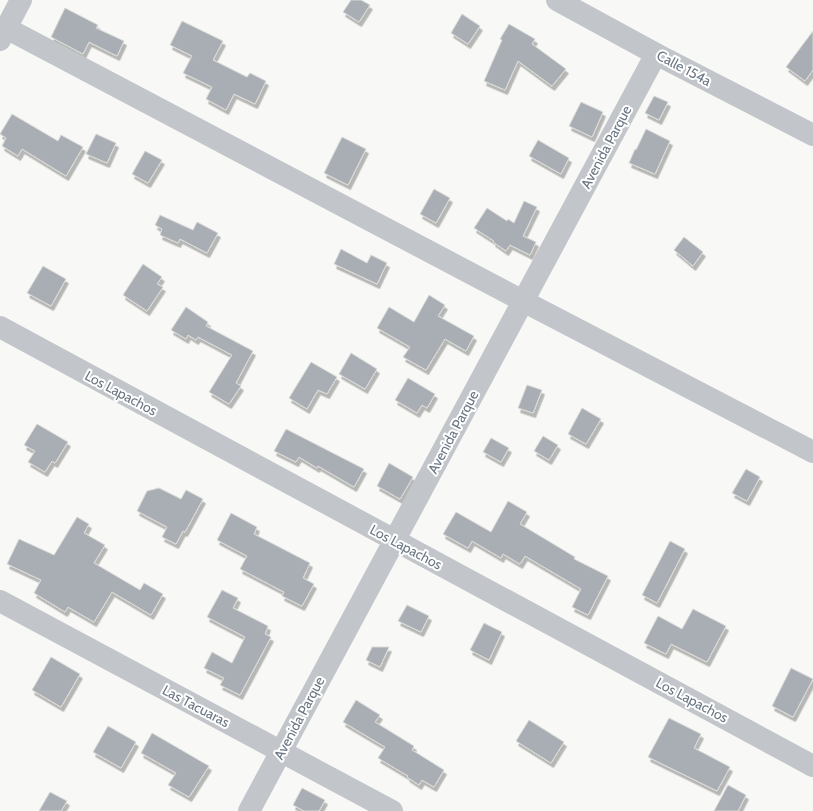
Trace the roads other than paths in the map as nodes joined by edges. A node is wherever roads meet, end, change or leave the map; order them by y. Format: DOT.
graph roads {
  1 [pos="21,0"];
  2 [pos="557,0"];
  3 [pos="3,34"];
  4 [pos="656,54"];
  5 [pos="813,135"];
  6 [pos="524,301"];
  7 [pos="0,327"];
  8 [pos="813,452"];
  9 [pos="395,540"];
  10 [pos="0,601"];
  11 [pos="281,752"];
  12 [pos="813,766"];
  13 [pos="249,811"];
  14 [pos="392,811"];
  1 -- 3 [label="street"];
  2 -- 4 [label="street, Calle 154a"];
  3 -- 6 [label="street"];
  4 -- 5 [label="street, Calle 154a"];
  4 -- 6 [label="street, Avenida Parque"];
  6 -- 8 [label="street"];
  6 -- 9 [label="street, Avenida Parque"];
  7 -- 9 [label="street, Los Lapachos"];
  9 -- 11 [label="street, Avenida Parque"];
  9 -- 12 [label="street, Los Lapachos"];
  10 -- 11 [label="street, Las Tacuaras"];
  11 -- 13 [label="street, Avenida Parque"];
  11 -- 14 [label="street, Las Tacuaras"];
}
